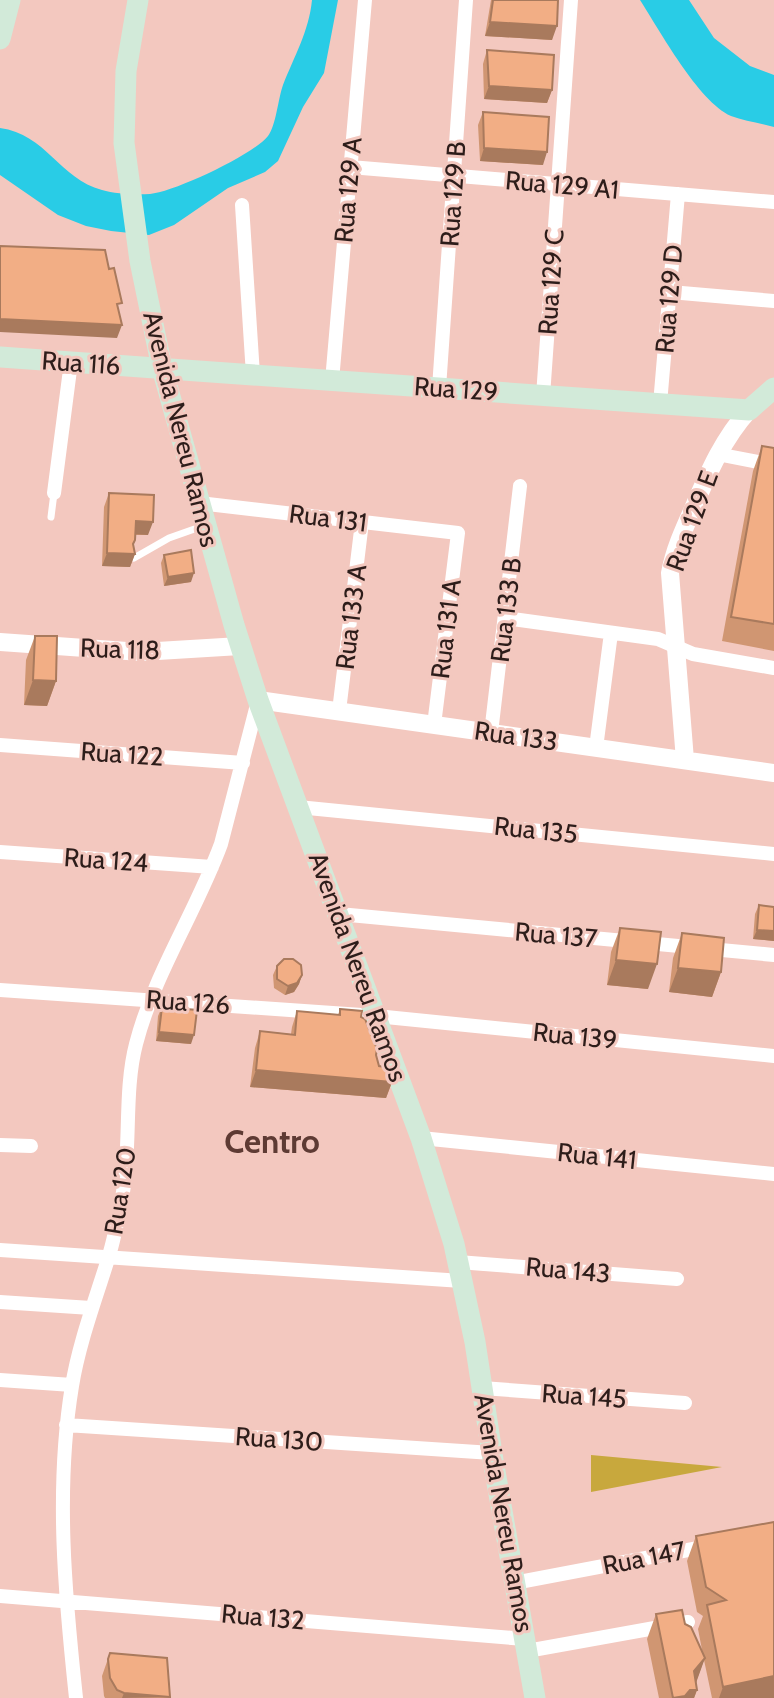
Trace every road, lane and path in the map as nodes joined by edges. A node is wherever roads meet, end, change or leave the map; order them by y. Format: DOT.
graph roads {
  1 [pos="10,0"];
  2 [pos="138,0"];
  3 [pos="365,0"];
  4 [pos="466,0"];
  5 [pos="570,0"];
  6 [pos="0,39"];
  7 [pos="350,167"];
  8 [pos="454,176"];
  9 [pos="558,184"];
  10 [pos="678,194"];
  11 [pos="774,202"];
  12 [pos="242,205"];
  13 [pos="670,292"];
  14 [pos="774,301"];
  15 [pos="0,357"];
  16 [pos="71,362"];
  17 [pos="162,368"];
  18 [pos="253,375"];
  19 [pos="332,380"];
  20 [pos="439,388"];
  21 [pos="774,388"];
  22 [pos="543,396"];
  23 [pos="660,404"];
  24 [pos="749,410"];
  25 [pos="717,454"];
  26 [pos="774,465"];
  27 [pos="520,486"];
  28 [pos="54,493"];
  29 [pos="199,503"];
  30 [pos="51,517"];
  31 [pos="362,522"];
  32 [pos="205,525"];
  33 [pos="458,533"];
  34 [pos="134,558"];
  35 [pos="505,618"];
  36 [pos="611,633"];
  37 [pos="0,642"];
  38 [pos="240,646"];
  39 [pos="675,646"];
  40 [pos="774,668"];
  41 [pos="258,700"];
  42 [pos="339,711"];
  43 [pos="434,725"];
  44 [pos="491,733"];
  45 [pos="0,745"];
  46 [pos="596,748"];
  47 [pos="685,760"];
  48 [pos="243,763"];
  49 [pos="774,773"];
  50 [pos="298,807"];
  51 [pos="0,852"];
  52 [pos="774,854"];
  53 [pos="212,867"];
  54 [pos="339,914"];
  55 [pos="774,955"];
  56 [pos="0,990"];
  57 [pos="150,1000"];
  58 [pos="376,1016"];
  59 [pos="774,1056"];
  60 [pos="421,1138"];
  61 [pos="0,1145"];
  62 [pos="31,1146"];
  63 [pos="774,1174"];
  64 [pos="0,1250"];
  65 [pos="109,1257"];
  66 [pos="460,1271"];
  67 [pos="677,1279"];
  68 [pos="0,1302"];
  69 [pos="91,1308"];
  70 [pos="0,1380"];
  71 [pos="72,1385"];
  72 [pos="482,1388"];
  73 [pos="685,1404"];
  74 [pos="66,1425"];
  75 [pos="492,1453"];
  76 [pos="718,1544"];
  77 [pos="514,1583"];
  78 [pos="0,1595"];
  79 [pos="65,1601"];
  80 [pos="688,1622"];
  81 [pos="526,1645"];
  82 [pos="76,1698"];
  83 [pos="535,1698"];
  1 -- 6 [label="main road"];
  2 -- 17 [label="main road, Avenida Nereu Ramos"];
  3 -- 7 [label="street, Rua 129 A"];
  4 -- 8 [label="street, Rua 129 B"];
  5 -- 9 [label="street, Rua 129 C"];
  7 -- 8 [label="street, Rua 129 A1"];
  7 -- 19 [label="street, Rua 129 A"];
  8 -- 9 [label="street, Rua 129 A1"];
  8 -- 20 [label="street, Rua 129 B"];
  9 -- 10 [label="street, Rua 129 A1"];
  9 -- 22 [label="street, Rua 129 C"];
  10 -- 11 [label="street, Rua 129 A1"];
  10 -- 13 [label="street, Rua 129 D"];
  12 -- 18 [label="street"];
  13 -- 14 [label="street"];
  13 -- 23 [label="street, Rua 129 D"];
  15 -- 16 [label="main road, Rua 116"];
  16 -- 17 [label="main road, Rua 116"];
  16 -- 28 [label="street"];
  17 -- 18 [label="main road, Rua 129"];
  17 -- 29 [label="main road, Avenida Nereu Ramos"];
  18 -- 19 [label="main road, Rua 129"];
  19 -- 20 [label="main road, Rua 129"];
  20 -- 22 [label="main road, Rua 129"];
  21 -- 24 [label="main road, Rua 129 E"];
  22 -- 23 [label="main road, Rua 129"];
  23 -- 24 [label="main road, Rua 129"];
  24 -- 25 [label="street, Rua 129 E"];
  25 -- 26 [label="street"];
  25 -- 39 [label="street, Rua 129 E"];
  27 -- 35 [label="street, Rua 133 B"];
  28 -- 30 [label="lane"];
  29 -- 31 [label="street, Rua 131"];
  29 -- 32 [label="main road, Avenida Nereu Ramos"];
  31 -- 33 [label="street, Rua 131"];
  31 -- 42 [label="street, Rua 133 A"];
  32 -- 34 [label="lane"];
  32 -- 38 [label="main road, Avenida Nereu Ramos"];
  33 -- 43 [label="street, Rua 131 A"];
  35 -- 36 [label="street"];
  35 -- 44 [label="street, Rua 133 B"];
  36 -- 39 [label="street"];
  36 -- 46 [label="street"];
  37 -- 38 [label="street, Rua 118"];
  38 -- 41 [label="main road, Avenida Nereu Ramos"];
  39 -- 40 [label="street"];
  39 -- 47 [label="street, Rua 129 E"];
  41 -- 42 [label="street, Rua 133"];
  41 -- 48 [label="street, Rua 120"];
  41 -- 50 [label="main road, Avenida Nereu Ramos"];
  42 -- 43 [label="street, Rua 133"];
  43 -- 44 [label="street, Rua 133"];
  44 -- 46 [label="street, Rua 133"];
  45 -- 48 [label="street, Rua 122"];
  46 -- 47 [label="street, Rua 133"];
  47 -- 49 [label="street, Rua 133"];
  48 -- 53 [label="street, Rua 120"];
  50 -- 52 [label="street, Rua 135"];
  50 -- 54 [label="main road, Avenida Nereu Ramos"];
  51 -- 53 [label="street, Rua 124"];
  53 -- 57 [label="street, Rua 120"];
  54 -- 55 [label="street, Rua 137"];
  54 -- 58 [label="main road, Avenida Nereu Ramos"];
  56 -- 57 [label="street, Rua 126"];
  57 -- 58 [label="street, Rua 126"];
  57 -- 65 [label="street, Rua 120"];
  58 -- 59 [label="street, Rua 139"];
  58 -- 60 [label="main road, Avenida Nereu Ramos"];
  60 -- 63 [label="street, Rua 141"];
  60 -- 66 [label="main road, Avenida Nereu Ramos"];
  61 -- 62 [label="street"];
  64 -- 65 [label="street, Rua 143"];
  65 -- 66 [label="street, Rua 143"];
  65 -- 69 [label="street, Rua 120"];
  66 -- 67 [label="street, Rua 143"];
  66 -- 72 [label="main road, Avenida Nereu Ramos"];
  68 -- 69 [label="street"];
  69 -- 71 [label="street, Rua 120"];
  70 -- 71 [label="street"];
  71 -- 74 [label="street, Rua 120"];
  72 -- 73 [label="street, Rua 145"];
  72 -- 75 [label="main road, Avenida Nereu Ramos"];
  74 -- 75 [label="street, Rua 130"];
  74 -- 79 [label="street, Rua 120"];
  75 -- 77 [label="main road, Avenida Nereu Ramos"];
  76 -- 77 [label="street, Rua 147"];
  77 -- 81 [label="main road, Avenida Nereu Ramos"];
  78 -- 79 [label="street, Rua 132"];
  79 -- 81 [label="street, Rua 132"];
  79 -- 82 [label="street, Rua 120"];
  80 -- 81 [label="street, Rua 132"];
  81 -- 83 [label="main road, Avenida Nereu Ramos"];
}
